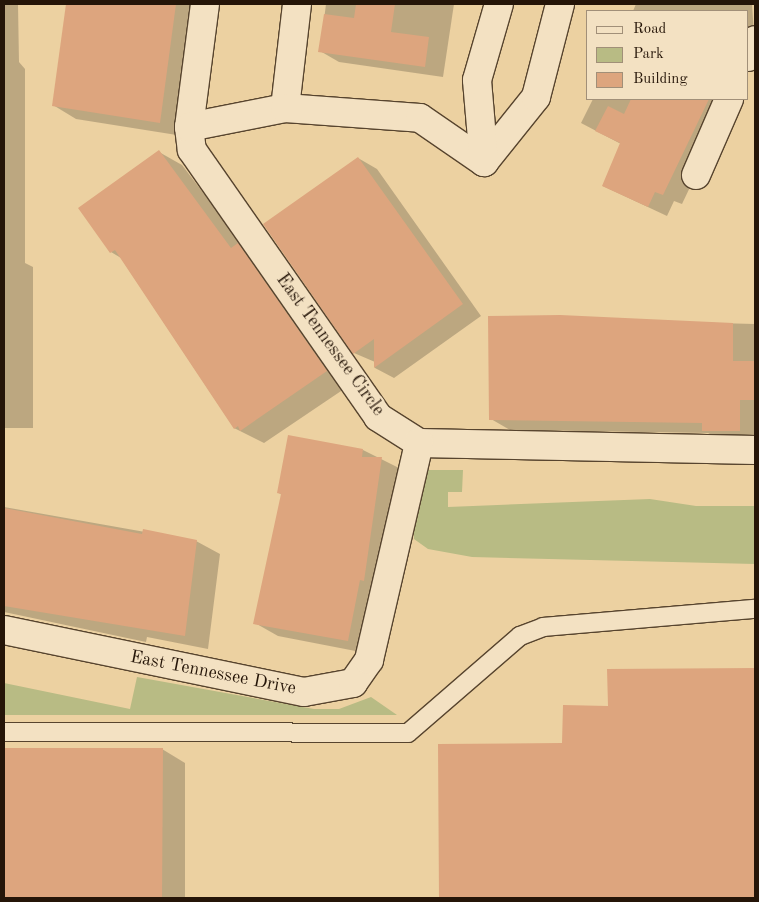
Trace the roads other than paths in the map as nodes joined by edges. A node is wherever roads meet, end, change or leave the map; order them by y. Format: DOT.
graph roads {
  1 [pos="205,4"];
  2 [pos="297,4"];
  3 [pos="500,4"];
  4 [pos="560,4"];
  5 [pos="755,40"];
  6 [pos="749,55"];
  7 [pos="730,100"];
  8 [pos="285,108"];
  9 [pos="189,127"];
  10 [pos="484,162"];
  11 [pos="696,175"];
  12 [pos="419,443"];
  13 [pos="755,450"];
  14 [pos="755,609"];
  15 [pos="4,630"];
  16 [pos="4,732"];
  1 -- 9 [label="street, East Tennessee Circle"];
  2 -- 8 [label="street"];
  3 -- 10 [label="street"];
  4 -- 10 [label="street"];
  5 -- 6 [label="street"];
  7 -- 11 [label="street"];
  8 -- 9 [label="street"];
  8 -- 10 [label="street"];
  9 -- 12 [label="street, East Tennessee Circle"];
  12 -- 13 [label="street"];
  12 -- 15 [label="street, East Tennessee Drive"];
  14 -- 16 [label="lane"];
}
